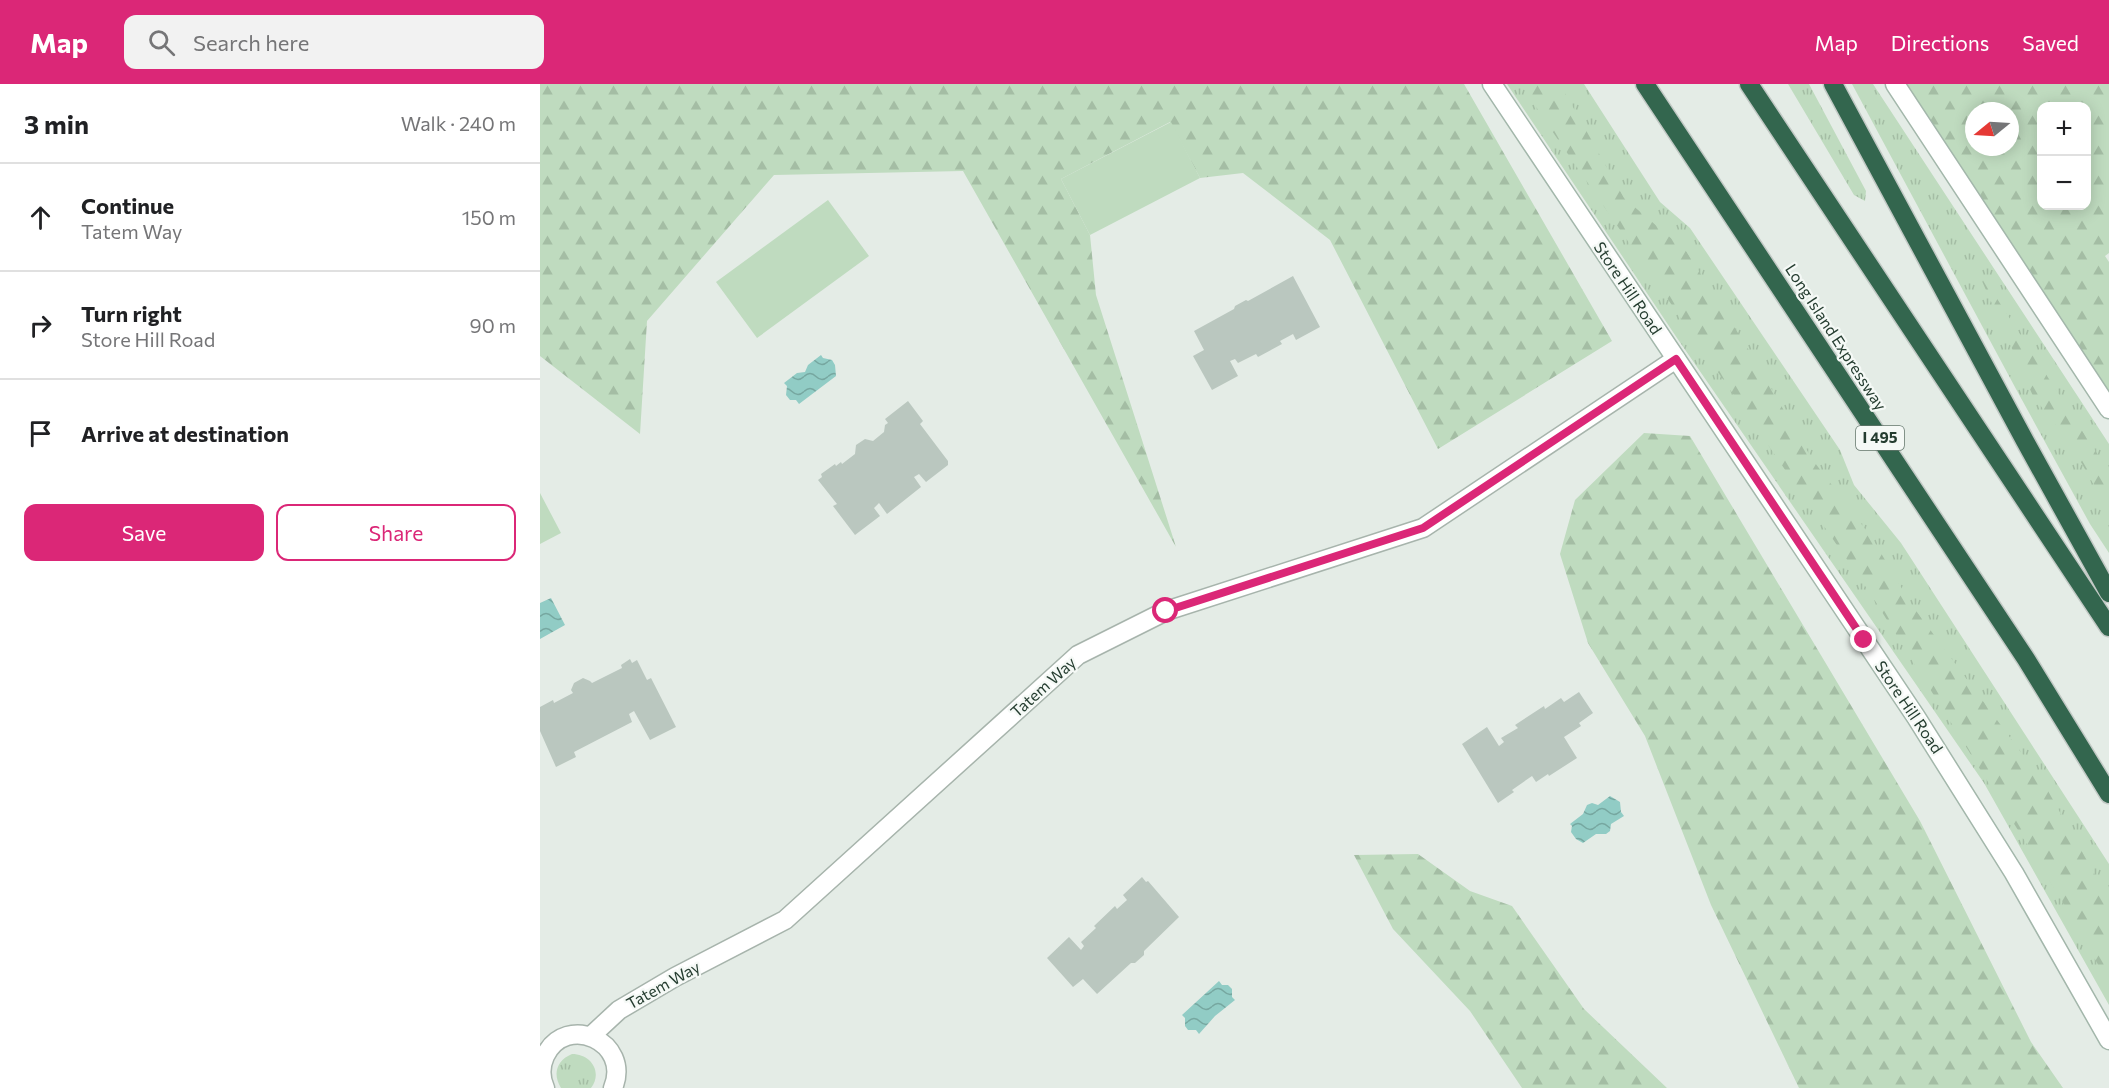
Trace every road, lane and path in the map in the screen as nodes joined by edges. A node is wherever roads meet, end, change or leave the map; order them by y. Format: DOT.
graph roads {
  1 [pos="1492,84"];
  2 [pos="1645,84"];
  3 [pos="1749,84"];
  4 [pos="1833,84"];
  5 [pos="1895,84"];
  6 [pos="1676,359"];
  7 [pos="2109,409"];
  8 [pos="2109,593"];
  9 [pos="2109,627"];
  10 [pos="2109,795"];
  11 [pos="591,1036"];
  12 [pos="2109,1041"];
  13 [pos="545,1088"];
  14 [pos="613,1088"];
  1 -- 6 [label="main road, Store Hill Road"];
  2 -- 10 [label="highway, Long Island Expressway / I 495"];
  3 -- 9 [label="highway"];
  4 -- 8 [label="highway"];
  5 -- 7 [label="main road"];
  6 -- 11 [label="main road, Tatem Way"];
  6 -- 12 [label="main road, Store Hill Road"];
  11 -- 13 [label="main road"];
  11 -- 14 [label="main road"];
}
